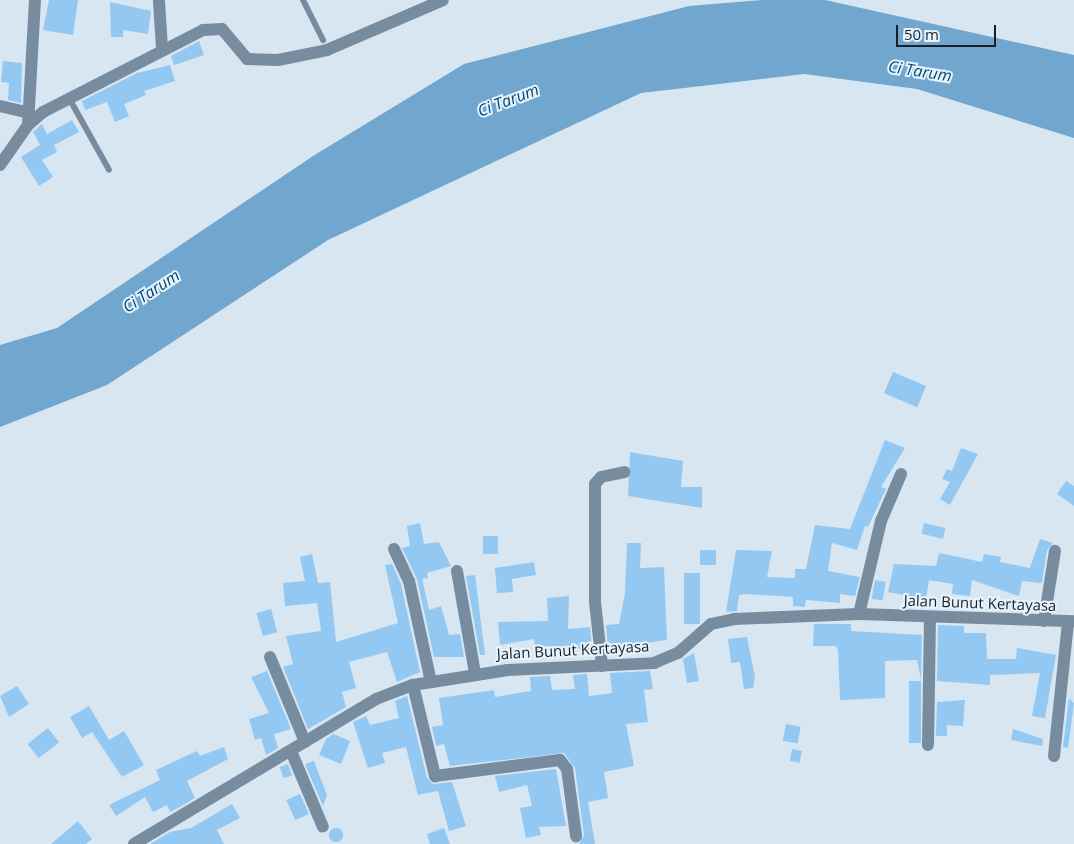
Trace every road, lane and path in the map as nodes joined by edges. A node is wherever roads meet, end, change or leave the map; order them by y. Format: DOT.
graph roads {
  1 [pos="35,0"];
  2 [pos="303,0"];
  3 [pos="443,0"];
  4 [pos="159,2"];
  5 [pos="323,40"];
  6 [pos="162,49"];
  7 [pos="69,98"];
  8 [pos="0,106"];
  9 [pos="27,119"];
  10 [pos="0,165"];
  11 [pos="109,170"];
  12 [pos="624,472"];
  13 [pos="901,474"];
  14 [pos="394,549"];
  15 [pos="1055,552"];
  16 [pos="457,571"];
  17 [pos="859,614"];
  18 [pos="930,618"];
  19 [pos="1044,621"];
  20 [pos="1071,622"];
  21 [pos="270,658"];
  22 [pos="602,666"];
  23 [pos="475,673"];
  24 [pos="431,682"];
  25 [pos="413,685"];
  26 [pos="305,742"];
  27 [pos="928,745"];
  28 [pos="291,751"];
  29 [pos="1054,756"];
  30 [pos="322,827"];
  31 [pos="576,836"];
  32 [pos="137,843"];
  1 -- 9 [label="street"];
  2 -- 5 [label="lane"];
  3 -- 6 [label="street"];
  4 -- 6 [label="street"];
  6 -- 7 [label="street"];
  7 -- 9 [label="street"];
  7 -- 11 [label="lane"];
  8 -- 9 [label="street"];
  9 -- 10 [label="street"];
  12 -- 22 [label="street"];
  13 -- 17 [label="street"];
  14 -- 24 [label="street"];
  15 -- 19 [label="street"];
  16 -- 23 [label="street"];
  17 -- 18 [label="street, Jalan Bunut Kertayasa"];
  17 -- 22 [label="street, Jalan Bunut Kertayasa"];
  18 -- 19 [label="street, Jalan Bunut Kertayasa"];
  18 -- 27 [label="street"];
  19 -- 20 [label="street, Jalan Bunut Kertayasa"];
  20 -- 29 [label="street"];
  21 -- 26 [label="street"];
  22 -- 23 [label="street, Jalan Bunut Kertayasa"];
  23 -- 24 [label="street, Jalan Bunut Kertayasa"];
  24 -- 25 [label="street, Jalan Bunut Kertayasa"];
  25 -- 26 [label="street, Jalan Bunut Kertayasa"];
  25 -- 31 [label="street"];
  26 -- 28 [label="street, Jalan Bunut Kertayasa"];
  28 -- 30 [label="street"];
  28 -- 32 [label="street, Jalan Bunut Kertayasa"];
}
